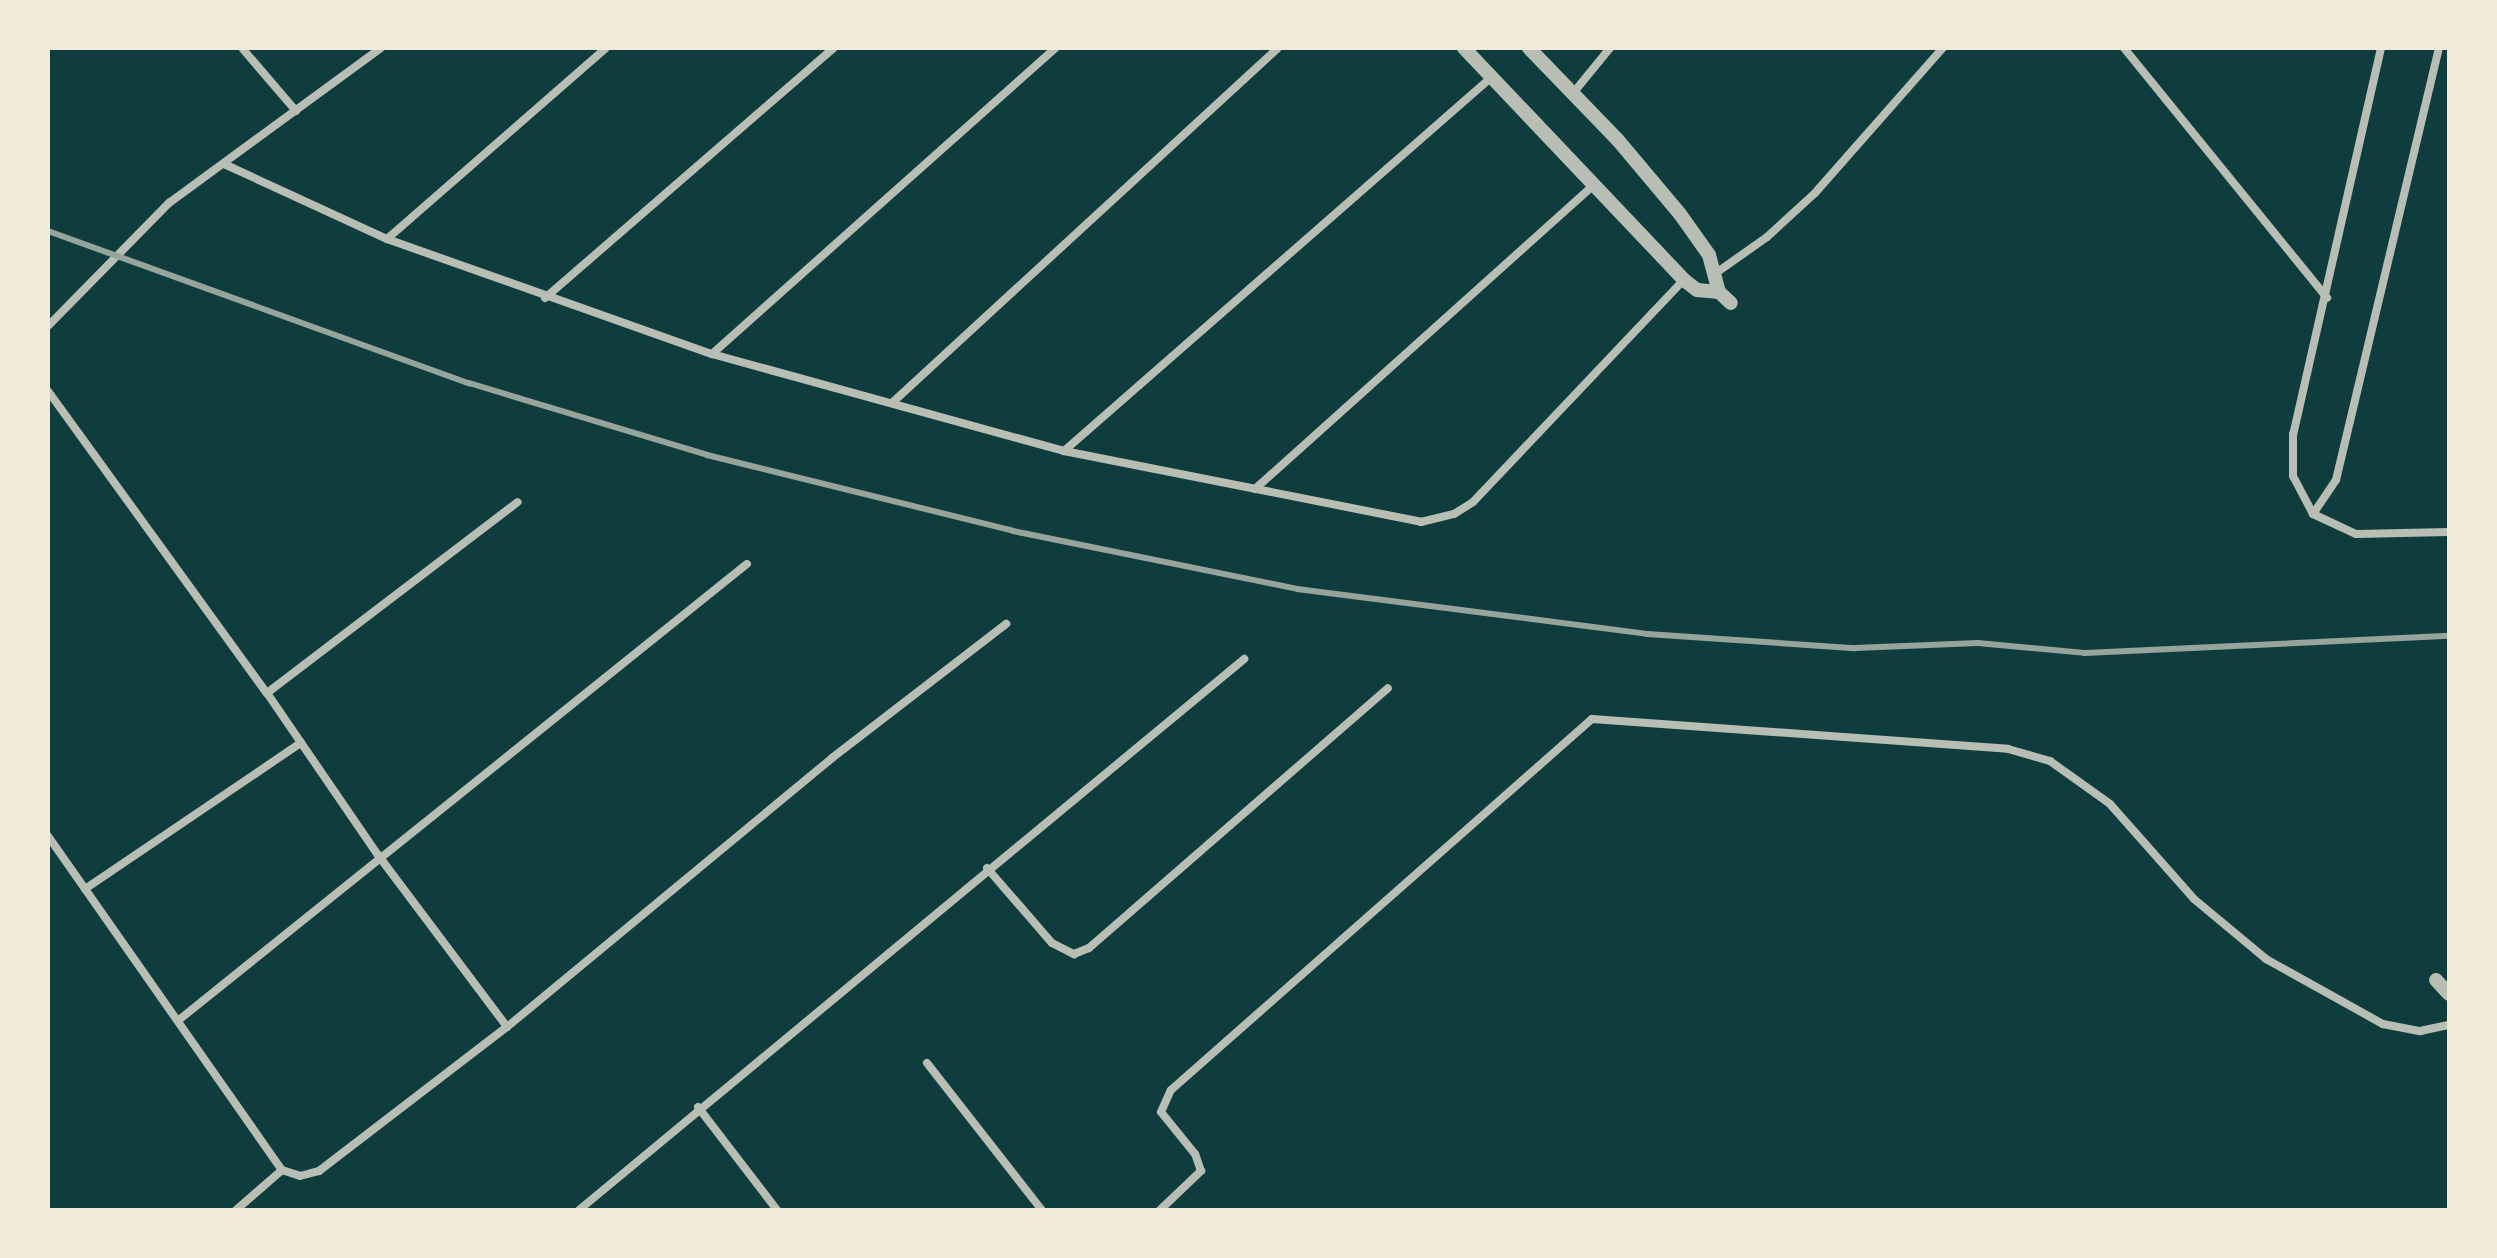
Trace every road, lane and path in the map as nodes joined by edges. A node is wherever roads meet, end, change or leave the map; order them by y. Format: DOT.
graph roads {
  1 [pos="242,48"];
  2 [pos="381,48"];
  3 [pos="606,48"];
  4 [pos="834,48"];
  5 [pos="1056,48"];
  6 [pos="1278,48"];
  7 [pos="1464,48"];
  8 [pos="1529,48"];
  9 [pos="1610,48"];
  10 [pos="1943,48"];
  11 [pos="2124,48"];
  12 [pos="2381,48"];
  13 [pos="2439,48"];
  14 [pos="1493,76"];
  15 [pos="1574,92"];
  16 [pos="296,111"];
  17 [pos="224,164"];
  18 [pos="1595,184"];
  19 [pos="387,239"];
  20 [pos="1716,273"];
  21 [pos="1684,280"];
  22 [pos="1719,292"];
  23 [pos="545,298"];
  24 [pos="2327,298"];
  25 [pos="1731,303"];
  26 [pos="48,326"];
  27 [pos="712,354"];
  28 [pos="48,391"];
  29 [pos="893,402"];
  30 [pos="1064,451"];
  31 [pos="1255,489"];
  32 [pos="518,502"];
  33 [pos="2313,514"];
  34 [pos="2449,532"];
  35 [pos="747,564"];
  36 [pos="1006,624"];
  37 [pos="1244,659"];
  38 [pos="1388,688"];
  39 [pos="267,693"];
  40 [pos="301,743"];
  41 [pos="48,836"];
  42 [pos="378,855"];
  43 [pos="987,868"];
  44 [pos="85,889"];
  45 [pos="2436,980"];
  46 [pos="2449,994"];
  47 [pos="180,1019"];
  48 [pos="2449,1025"];
  49 [pos="507,1027"];
  50 [pos="927,1063"];
  51 [pos="698,1107"];
  52 [pos="282,1170"];
  53 [pos="242,1208"];
  54 [pos="579,1210"];
  55 [pos="777,1210"];
  56 [pos="1042,1210"];
  57 [pos="1160,1210"];
  1 -- 16 [label="street"];
  2 -- 16 [label="street"];
  3 -- 19 [label="street"];
  4 -- 23 [label="street"];
  5 -- 27 [label="street"];
  6 -- 29 [label="street"];
  7 -- 14 [label="street"];
  8 -- 15 [label="street"];
  9 -- 15 [label="street"];
  10 -- 20 [label="street"];
  11 -- 24 [label="street"];
  12 -- 24 [label="street"];
  13 -- 33 [label="street"];
  14 -- 18 [label="street"];
  14 -- 30 [label="street"];
  15 -- 20 [label="street"];
  16 -- 17 [label="street"];
  17 -- 19 [label="street"];
  17 -- 26 [label="street"];
  18 -- 21 [label="street"];
  18 -- 31 [label="street"];
  19 -- 23 [label="street"];
  20 -- 22 [label="street"];
  21 -- 22 [label="street"];
  21 -- 31 [label="street"];
  22 -- 25 [label="street"];
  23 -- 27 [label="street"];
  24 -- 33 [label="street"];
  27 -- 29 [label="street"];
  28 -- 39 [label="street"];
  29 -- 30 [label="street"];
  30 -- 31 [label="street"];
  32 -- 39 [label="street"];
  33 -- 34 [label="street"];
  35 -- 42 [label="street"];
  36 -- 49 [label="street"];
  37 -- 43 [label="street"];
  38 -- 43 [label="street"];
  39 -- 40 [label="street"];
  40 -- 42 [label="street"];
  40 -- 44 [label="street"];
  41 -- 44 [label="street"];
  42 -- 47 [label="street"];
  42 -- 49 [label="street"];
  43 -- 51 [label="street"];
  44 -- 47 [label="street"];
  45 -- 46 [label="street"];
  47 -- 52 [label="street"];
  48 -- 57 [label="street"];
  49 -- 52 [label="street"];
  50 -- 56 [label="street"];
  51 -- 54 [label="street"];
  51 -- 55 [label="street"];
  52 -- 53 [label="street"];
}
